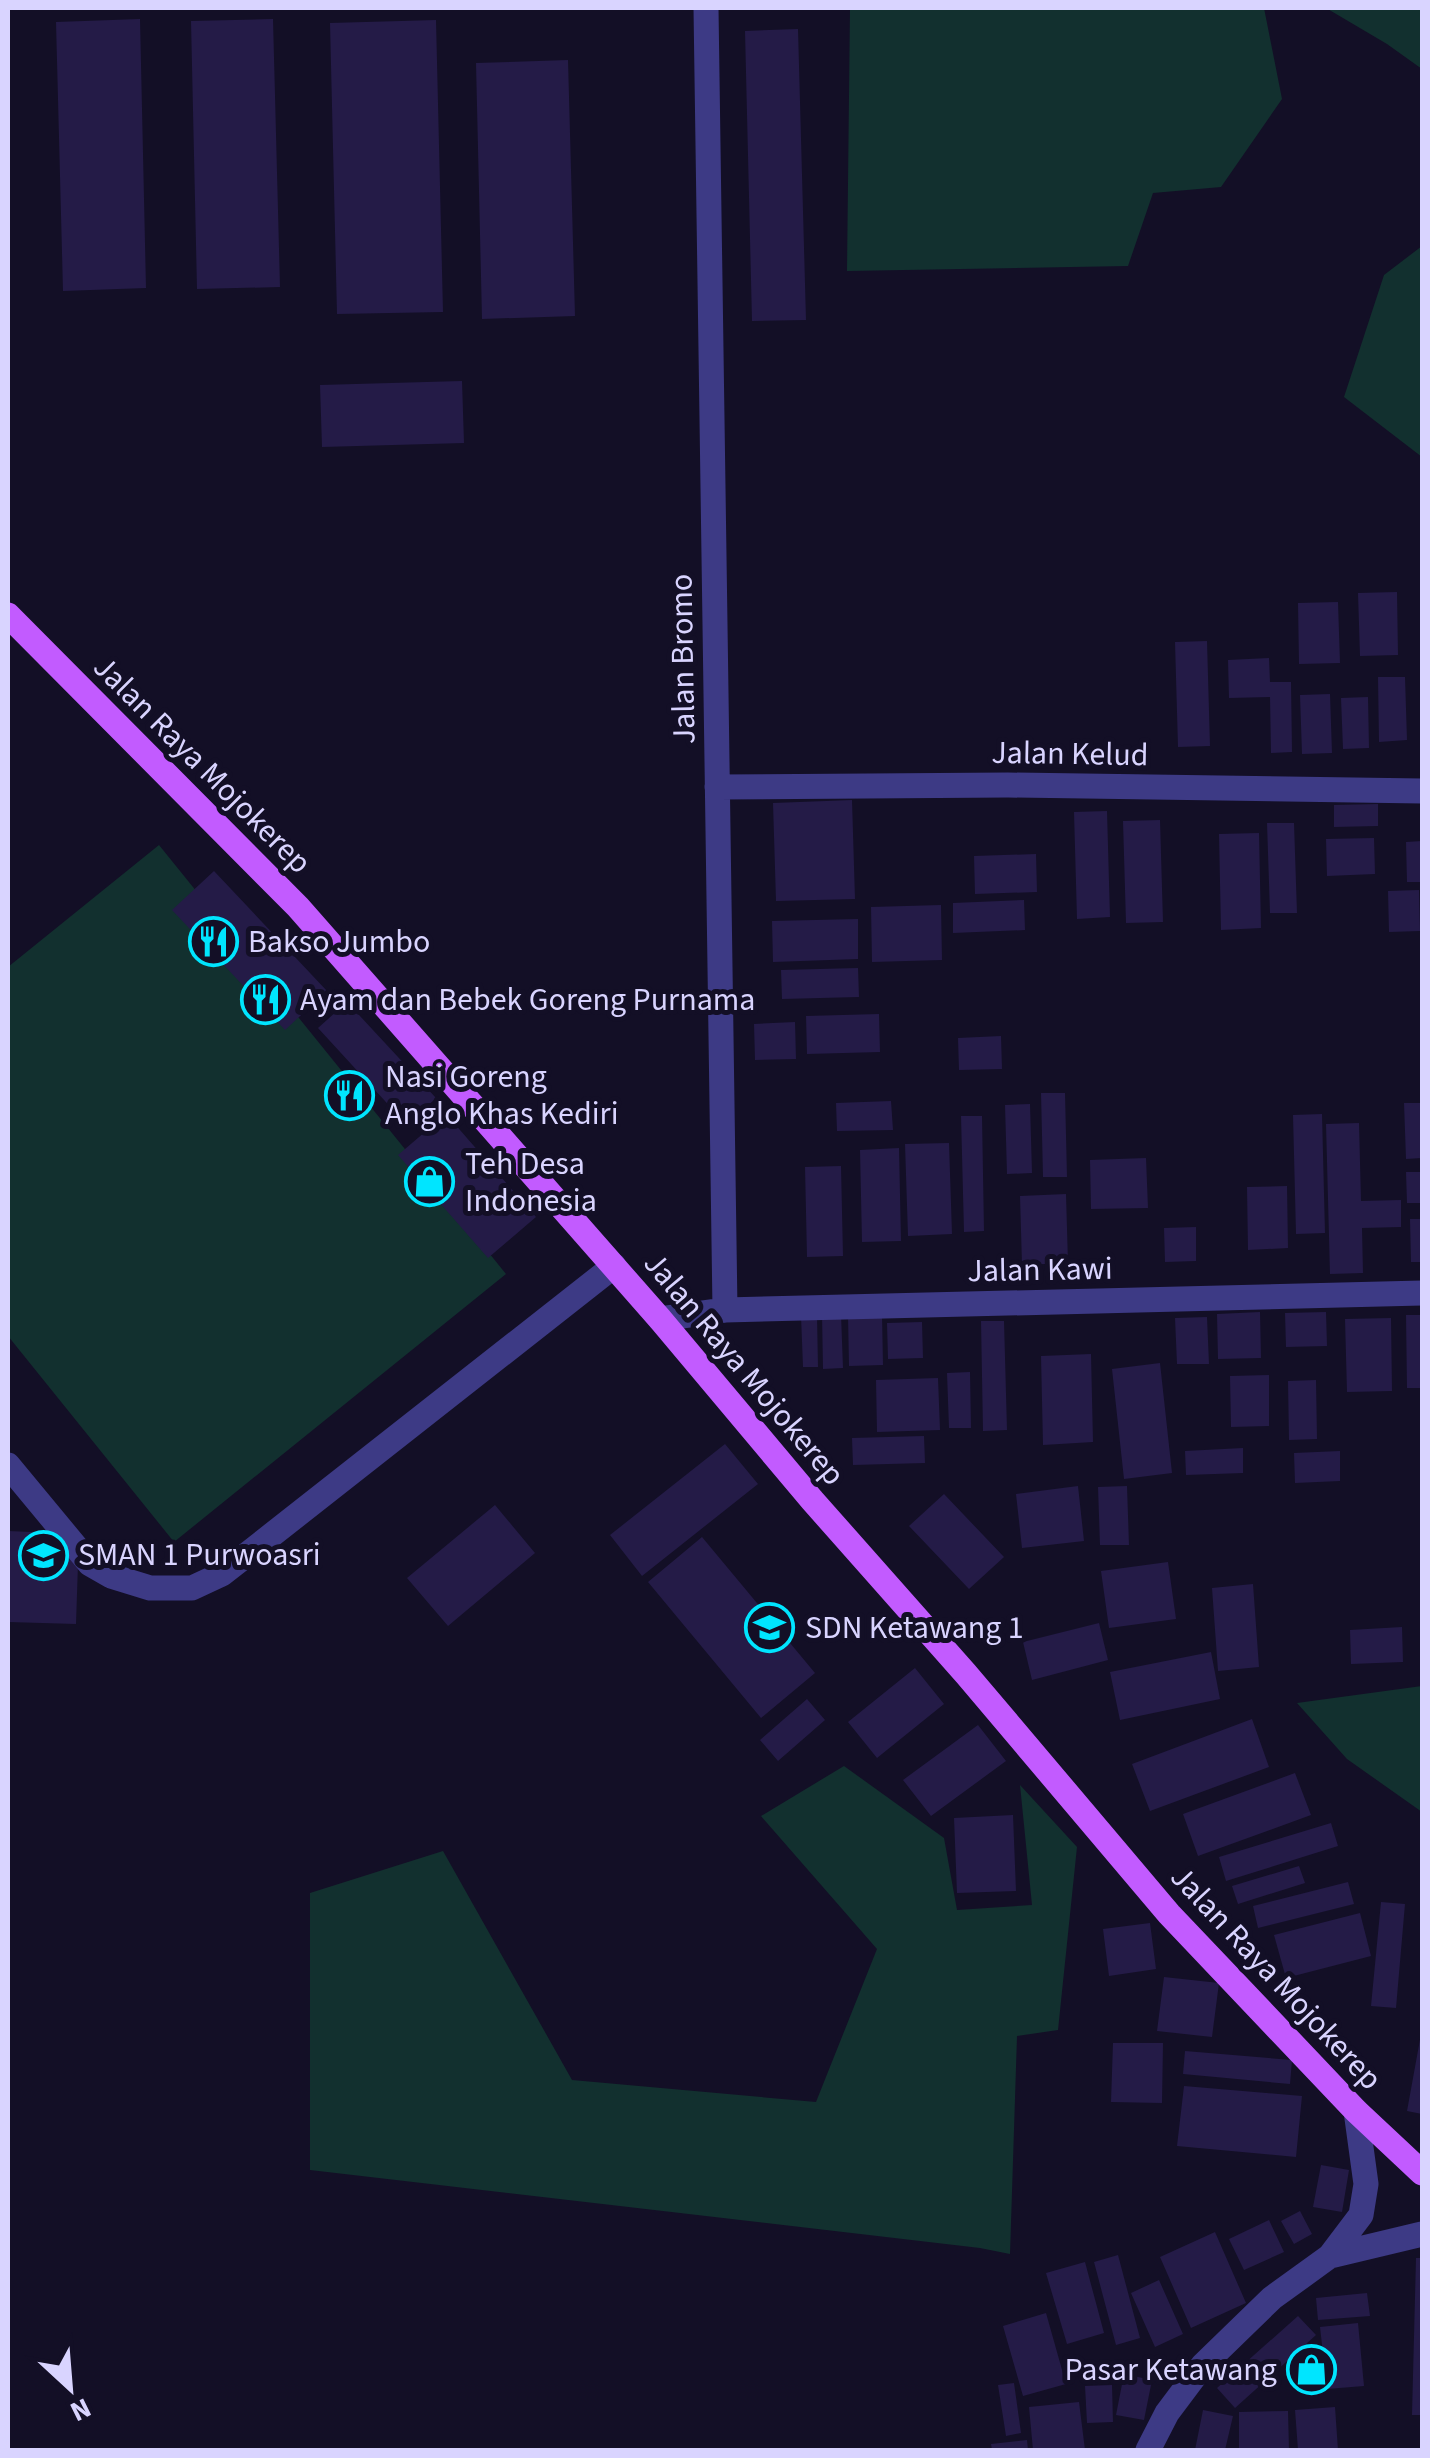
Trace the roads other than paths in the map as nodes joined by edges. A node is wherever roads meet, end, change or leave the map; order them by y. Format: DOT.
graph roads {
  1 [pos="706,8"];
  2 [pos="8,615"];
  3 [pos="717,788"];
  4 [pos="1422,791"];
  5 [pos="614,1266"];
  6 [pos="1422,1294"];
  7 [pos="726,1310"];
  8 [pos="660,1319"];
  9 [pos="8,1464"];
  10 [pos="1356,2111"];
  11 [pos="1422,2173"];
  12 [pos="1422,2234"];
  13 [pos="1330,2256"];
  14 [pos="1148,2450"];
  1 -- 3 [label="street, Jalan Bromo"];
  2 -- 5 [label="main road, Jalan Raya Mojokerep"];
  3 -- 4 [label="street, Jalan Kelud"];
  3 -- 7 [label="street, Jalan Bromo"];
  5 -- 8 [label="main road, Jalan Raya Mojokerep"];
  5 -- 9 [label="street"];
  6 -- 7 [label="street, Jalan Kawi"];
  7 -- 8 [label="street, Jalan Kawi"];
  8 -- 10 [label="main road, Jalan Raya Mojokerep"];
  10 -- 11 [label="main road, Jalan Raya Mojokerep"];
  10 -- 13 [label="street"];
  12 -- 13 [label="street"];
  13 -- 14 [label="street"];
}
